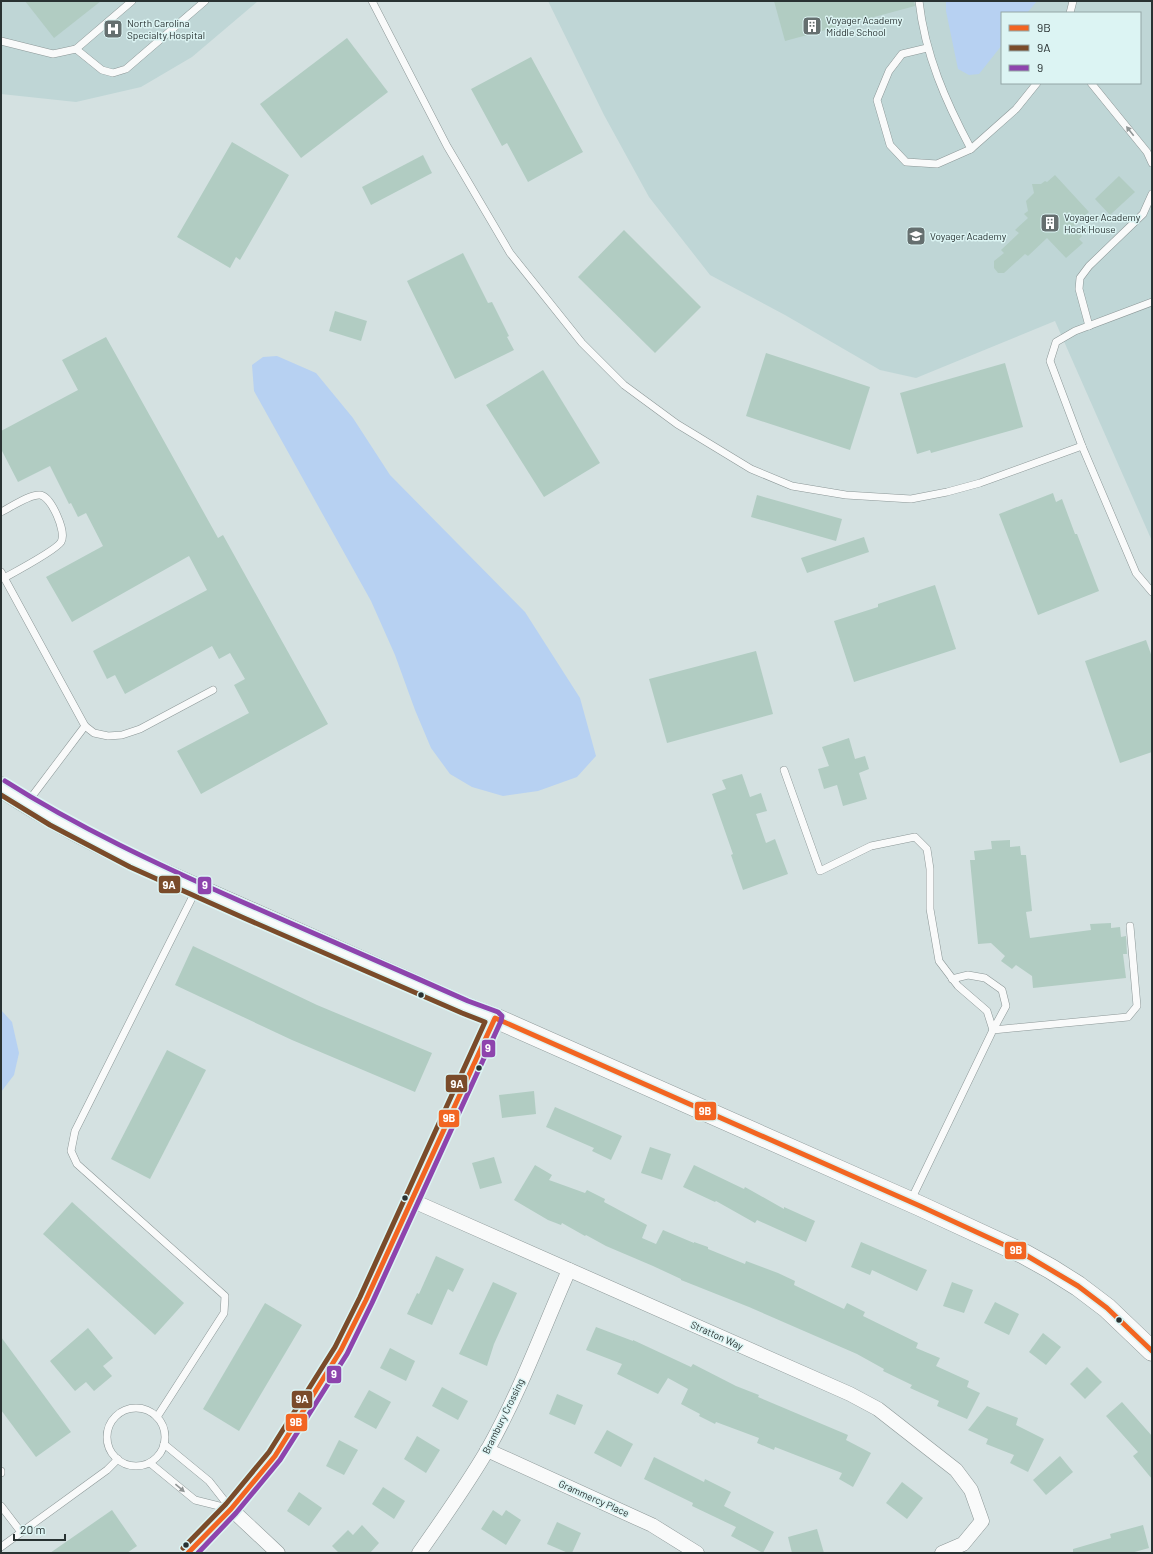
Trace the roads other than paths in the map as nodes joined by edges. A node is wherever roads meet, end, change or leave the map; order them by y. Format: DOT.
graph roads {
  1 [pos="132,1"];
  2 [pos="205,1"];
  3 [pos="372,1"];
  4 [pos="919,1"];
  5 [pos="1073,1"];
  6 [pos="1070,12"];
  7 [pos="1,41"];
  8 [pos="927,48"];
  9 [pos="76,49"];
  10 [pos="1036,84"];
  11 [pos="1092,84"];
  12 [pos="971,149"];
  13 [pos="1152,163"];
  14 [pos="1152,194"];
  15 [pos="1152,302"];
  16 [pos="1089,326"];
  17 [pos="1082,446"];
  18 [pos="1,512"];
  19 [pos="3,575"];
  20 [pos="1152,592"];
  21 [pos="213,690"];
  22 [pos="85,726"];
  23 [pos="784,770"];
  24 [pos="1,787"];
  25 [pos="26,804"];
  26 [pos="197,889"];
  27 [pos="1130,926"];
  28 [pos="952,979"];
  29 [pos="495,1018"];
  30 [pos="993,1030"];
  31 [pos="411,1200"];
  32 [pos="910,1202"];
  33 [pos="570,1270"];
  34 [pos="1152,1351"];
  35 [pos="157,1417"];
  36 [pos="164,1444"];
  37 [pos="487,1450"];
  38 [pos="118,1460"];
  39 [pos="150,1463"];
  40 [pos="1,1506"];
  41 [pos="231,1510"];
  42 [pos="21,1532"];
  43 [pos="1,1547"];
  44 [pos="276,1552"];
  45 [pos="188,1553"];
  46 [pos="419,1553"];
  47 [pos="697,1553"];
  48 [pos="942,1553"];
  1 -- 9 [label="lane"];
  2 -- 9 [label="lane"];
  3 -- 17 [label="lane"];
  4 -- 8 [label="lane"];
  5 -- 6 [label="lane"];
  7 -- 9 [label="lane"];
  8 -- 12 [label="lane"];
  8 -- 12 [label="lane"];
  10 -- 12 [label="lane"];
  13 -- 11 [label="lane, one-way"];
  14 -- 16 [label="lane"];
  15 -- 16 [label="lane"];
  16 -- 17 [label="lane"];
  17 -- 20 [label="lane"];
  18 -- 19 [label="lane"];
  19 -- 22 [label="lane"];
  21 -- 22 [label="lane"];
  22 -- 25 [label="lane"];
  23 -- 28 [label="lane"];
  24 -- 25 [label="street"];
  25 -- 26 [label="street"];
  26 -- 29 [label="street"];
  26 -- 35 [label="lane"];
  27 -- 30 [label="lane"];
  28 -- 30 [label="lane"];
  28 -- 30 [label="lane"];
  29 -- 31 [label="street"];
  29 -- 32 [label="street"];
  30 -- 32 [label="lane"];
  31 -- 33 [label="street, Stratton Way"];
  31 -- 41 [label="street"];
  32 -- 34 [label="street"];
  33 -- 37 [label="street, Brambury Crossing"];
  33 -- 48 [label="street, Stratton Way"];
  35 -- 36 [label="lane"];
  35 -- 38 [label="lane"];
  36 -- 39 [label="lane"];
  36 -- 41 [label="lane"];
  37 -- 46 [label="street, Brambury Crossing"];
  37 -- 47 [label="street, Grammercy Place"];
  38 -- 39 [label="lane"];
  38 -- 42 [label="lane"];
  39 -- 41 [label="lane, one-way"];
  40 -- 42 [label="lane"];
  41 -- 44 [label="street"];
  41 -- 45 [label="street"];
  42 -- 43 [label="lane"];
}
